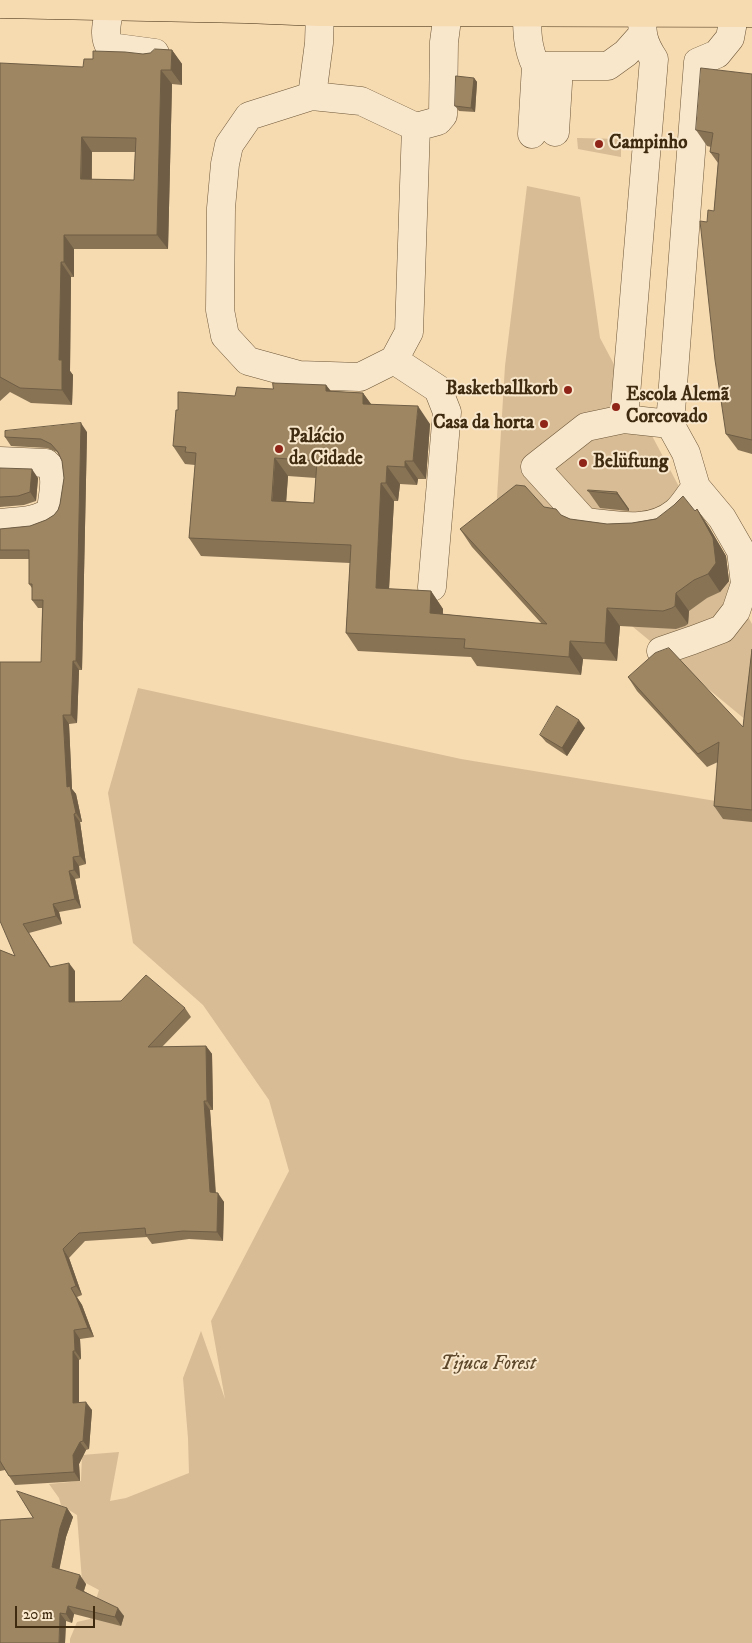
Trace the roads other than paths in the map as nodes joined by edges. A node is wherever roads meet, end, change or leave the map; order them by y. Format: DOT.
graph roads {
  1 [pos="0,4"];
  2 [pos="246,4"];
  3 [pos="110,6"];
  4 [pos="527,6"];
  5 [pos="741,9"];
  6 [pos="320,12"];
  7 [pos="448,12"];
  8 [pos="649,15"];
  9 [pos="155,52"];
  10 [pos="654,59"];
  11 [pos="698,62"];
  12 [pos="548,67"];
  13 [pos="312,96"];
  14 [pos="416,127"];
  15 [pos="543,133"];
  16 [pos="394,360"];
  17 [pos="624,419"];
  18 [pos="670,424"];
  19 [pos="0,461"];
  20 [pos="696,487"];
  21 [pos="0,523"];
  22 [pos="432,587"];
  23 [pos="661,651"];
  1 -- 3 [label="main road"];
  2 -- 3 [label="main road"];
  2 -- 6 [label="main road"];
  3 -- 9 [label="lane"];
  4 -- 7 [label="main road"];
  4 -- 8 [label="main road"];
  4 -- 12 [label="lane"];
  5 -- 8 [label="main road"];
  5 -- 11 [label="lane"];
  6 -- 7 [label="main road"];
  6 -- 13 [label="lane"];
  7 -- 14 [label="lane"];
  8 -- 10 [label="lane"];
  8 -- 12 [label="lane"];
  10 -- 11 [label="lane"];
  10 -- 17 [label="lane"];
  11 -- 18 [label="lane"];
  12 -- 15 [label="lane"];
  13 -- 14 [label="lane"];
  13 -- 16 [label="lane"];
  14 -- 16 [label="lane"];
  16 -- 22 [label="lane"];
  17 -- 18 [label="lane"];
  17 -- 20 [label="lane"];
  18 -- 20 [label="lane"];
  19 -- 21 [label="lane"];
  20 -- 23 [label="lane"];
}
